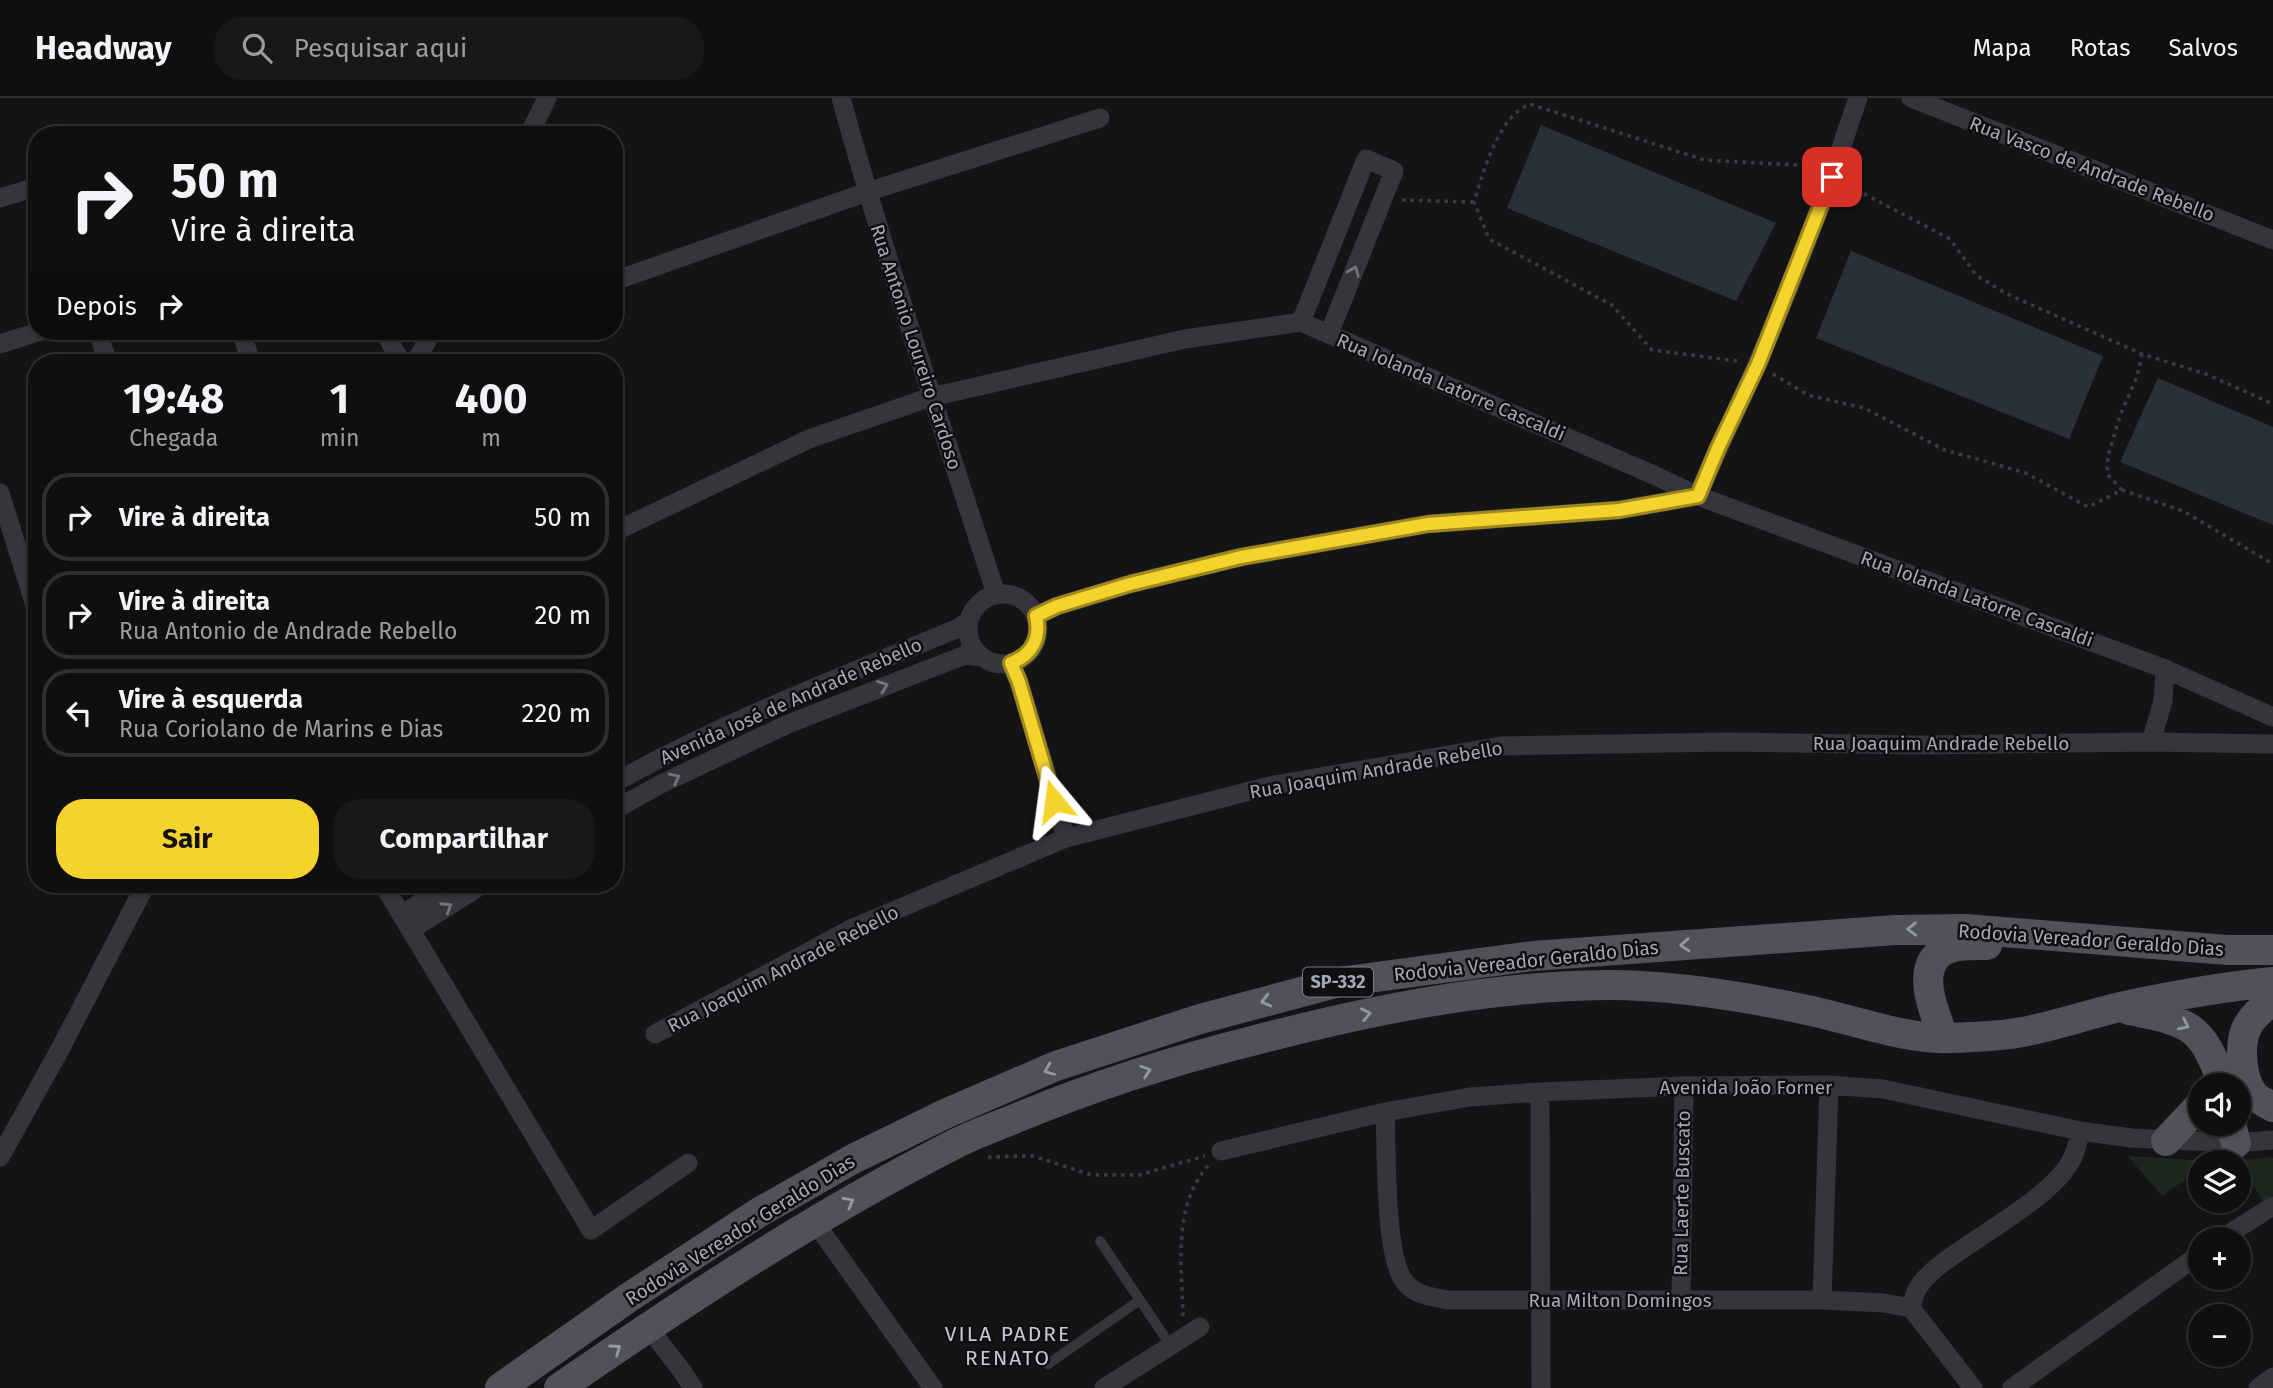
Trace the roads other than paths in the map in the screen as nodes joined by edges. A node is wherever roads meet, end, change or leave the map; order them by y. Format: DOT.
graph roads {
  1 [pos="547,98"];
  2 [pos="841,98"];
  3 [pos="1858,98"];
  4 [pos="1911,98"];
  5 [pos="1100,118"];
  6 [pos="533,126"];
  7 [pos="28,190"];
  8 [pos="867,192"];
  9 [pos="0,198"];
  10 [pos="2273,240"];
  11 [pos="623,278"];
  12 [pos="1301,322"];
  13 [pos="1329,334"];
  14 [pos="28,335"];
  15 [pos="0,344"];
  16 [pos="931,397"];
  17 [pos="0,493"];
  18 [pos="1698,496"];
  19 [pos="623,528"];
  20 [pos="28,583"];
  21 [pos="996,594"];
  22 [pos="1036,616"];
  23 [pos="969,621"];
  24 [pos="982,657"];
  25 [pos="1011,663"];
  26 [pos="2165,669"];
  27 [pos="2273,717"];
  28 [pos="2151,742"];
  29 [pos="2273,744"];
  30 [pos="623,778"];
  31 [pos="623,805"];
  32 [pos="1066,838"];
  33 [pos="137,893"];
  34 [pos="388,893"];
  35 [pos="437,893"];
  36 [pos="465,893"];
  37 [pos="406,922"];
  38 [pos="2035,935"];
  39 [pos="2273,950"];
  40 [pos="2273,982"];
  41 [pos="2273,1001"];
  42 [pos="2118,1007"];
  43 [pos="655,1034"];
  44 [pos="1944,1038"];
  45 [pos="2214,1073"];
  46 [pos="1829,1085"];
  47 [pos="1684,1086"];
  48 [pos="1540,1091"];
  49 [pos="2273,1107"];
  50 [pos="1385,1112"];
  51 [pos="2188,1118"];
  52 [pos="2080,1131"];
  53 [pos="2255,1139"];
  54 [pos="2166,1141"];
  55 [pos="1221,1151"];
  56 [pos="0,1157"];
  57 [pos="688,1163"];
  58 [pos="2271,1206"];
  59 [pos="814,1221"];
  60 [pos="2239,1227"];
  61 [pos="1100,1241"];
  62 [pos="2188,1263"];
  63 [pos="1541,1299"];
  64 [pos="1140,1300"];
  65 [pos="1681,1300"];
  66 [pos="1822,1300"];
  67 [pos="1911,1308"];
  68 [pos="648,1326"];
  69 [pos="1185,1337"];
  70 [pos="1048,1364"];
  71 [pos="2273,1377"];
  72 [pos="500,1388"];
  73 [pos="559,1388"];
  74 [pos="693,1388"];
  75 [pos="933,1388"];
  76 [pos="1104,1388"];
  77 [pos="1541,1388"];
  78 [pos="1973,1388"];
  79 [pos="2012,1388"];
  80 [pos="2258,1388"];
  1 -- 6 [label="street"];
  2 -- 8 [label="street, Rua Antonio Loureiro Cardoso"];
  3 -- 18 [label="street"];
  4 -- 10 [label="street, Rua Vasco de Andrade Rebello"];
  5 -- 8 [label="street"];
  7 -- 9 [label="street"];
  8 -- 11 [label="street"];
  8 -- 16 [label="street, Rua Antonio Loureiro Cardoso"];
  12 -- 13 [label="street, Rua Iolanda Latorre Cascaldi"];
  13 -- 12 [label="street, one-way"];
  12 -- 16 [label="street"];
  13 -- 18 [label="street, Rua Iolanda Latorre Cascaldi"];
  14 -- 15 [label="street"];
  16 -- 19 [label="street"];
  16 -- 21 [label="street, Rua Antonio Loureiro Cardoso"];
  17 -- 20 [label="street"];
  18 -- 22 [label="street"];
  18 -- 26 [label="street, Rua Iolanda Latorre Cascaldi"];
  21 -- 22 [label="street"];
  21 -- 23 [label="street"];
  22 -- 25 [label="street"];
  23 -- 24 [label="street"];
  23 -- 30 [label="street, Avenida José de Andrade Rebello"];
  24 -- 25 [label="street"];
  31 -- 24 [label="street, Avenida José de Andrade Rebello, one-way"];
  25 -- 32 [label="street"];
  26 -- 27 [label="street, Rua Iolanda Latorre Cascaldi"];
  26 -- 28 [label="street"];
  28 -- 29 [label="street, Rua Joaquim Andrade Rebello"];
  28 -- 32 [label="street, Rua Joaquim Andrade Rebello"];
  32 -- 43 [label="street, Rua Joaquim Andrade Rebello"];
  33 -- 56 [label="street"];
  34 -- 37 [label="street"];
  35 -- 37 [label="street"];
  37 -- 36 [label="street, one-way"];
  37 -- 57 [label="street"];
  38 -- 39 [label="main road, Rodovia Vereador Geraldo Dias / SP-332"];
  38 -- 44 [label="main road"];
  38 -- 72 [label="main road, Rodovia Vereador Geraldo Dias / SP-332, one-way"];
  40 -- 42 [label="main road, Rodovia Vereador Geraldo Dias / SP-332"];
  41 -- 49 [label="main road"];
  42 -- 44 [label="main road, Rodovia Vereador Geraldo Dias / SP-332"];
  42 -- 45 [label="main road, one-way"];
  59 -- 44 [label="main road, Rodovia Vereador Geraldo Dias / SP-332, one-way"];
  46 -- 47 [label="street, Avenida João Forner"];
  46 -- 52 [label="street, Avenida João Forner"];
  46 -- 66 [label="street"];
  47 -- 48 [label="street, Avenida João Forner"];
  47 -- 65 [label="street, Rua Laerte Buscato"];
  48 -- 50 [label="street, Avenida João Forner"];
  48 -- 63 [label="street"];
  50 -- 55 [label="street, Avenida João Forner"];
  50 -- 63 [label="street, Rua Milton Domingos"];
  51 -- 54 [label="main road"];
  52 -- 54 [label="street, Avenida João Forner"];
  52 -- 67 [label="street"];
  53 -- 54 [label="street, Avenida João Forner"];
  58 -- 60 [label="street"];
  59 -- 68 [label="main road, Rodovia Vereador Geraldo Dias / SP-332"];
  59 -- 75 [label="street"];
  61 -- 64 [label="lane"];
  62 -- 79 [label="street"];
  63 -- 65 [label="street, Rua Milton Domingos"];
  63 -- 77 [label="street"];
  64 -- 69 [label="lane"];
  64 -- 70 [label="lane"];
  65 -- 66 [label="street, Rua Milton Domingos"];
  66 -- 67 [label="street, Rua Milton Domingos"];
  67 -- 78 [label="street"];
  73 -- 68 [label="main road, Rodovia Vereador Geraldo Dias / SP-332, one-way"];
  68 -- 74 [label="street"];
  69 -- 76 [label="street"];
  71 -- 80 [label="street"];
}
